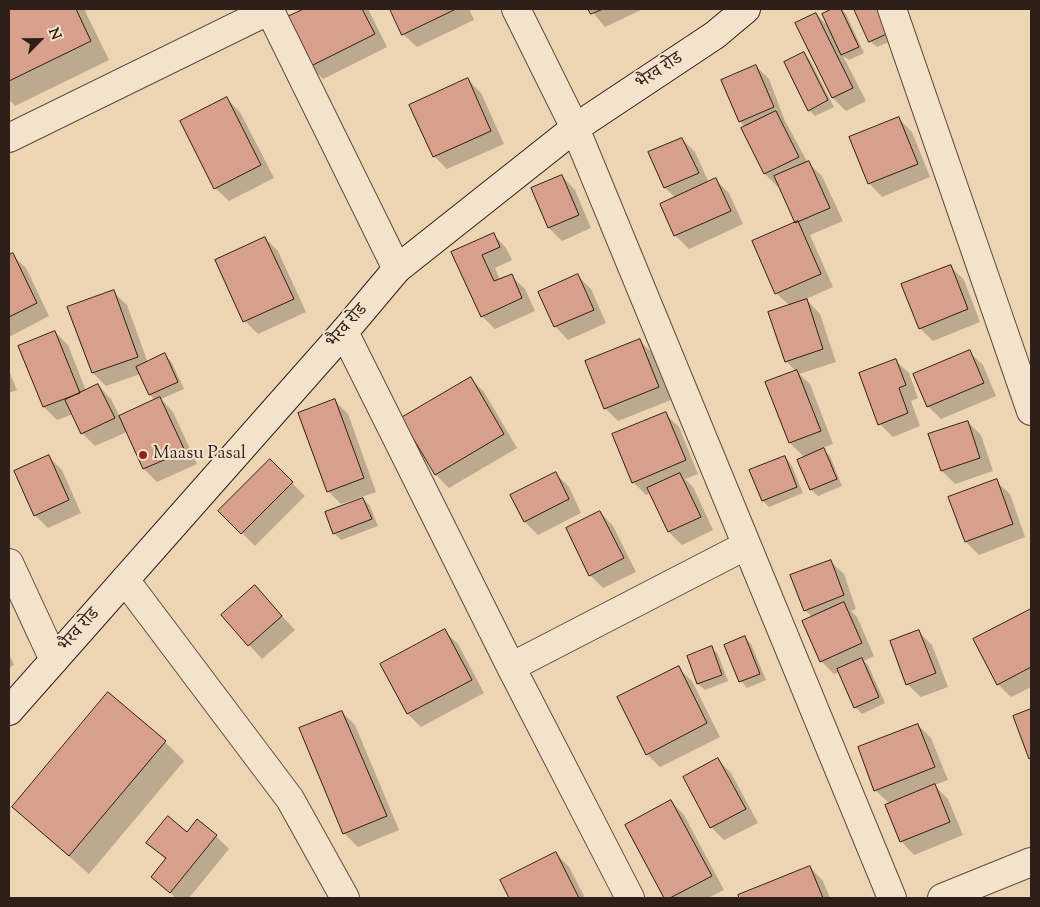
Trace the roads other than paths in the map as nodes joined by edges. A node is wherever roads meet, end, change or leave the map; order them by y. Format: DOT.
graph roads {
  1 [pos="269,9"];
  2 [pos="516,9"];
  3 [pos="746,9"];
  4 [pos="892,9"];
  5 [pos="575,128"];
  6 [pos="9,138"];
  7 [pos="397,269"];
  8 [pos="344,332"];
  9 [pos="1031,411"];
  10 [pos="745,546"];
  11 [pos="9,563"];
  12 [pos="125,580"];
  13 [pos="54,660"];
  14 [pos="511,667"];
  15 [pos="9,711"];
  16 [pos="1031,862"];
  17 [pos="345,898"];
  18 [pos="630,898"];
  19 [pos="892,898"];
  20 [pos="942,898"];
  1 -- 6 [label="street"];
  1 -- 7 [label="street"];
  2 -- 5 [label="street"];
  3 -- 5 [label="street, भैरव रोड"];
  4 -- 9 [label="street"];
  5 -- 7 [label="street, भैरव रोड"];
  5 -- 10 [label="street"];
  7 -- 8 [label="street, भैरव रोड"];
  8 -- 12 [label="street, भैरव रोड"];
  8 -- 14 [label="street"];
  10 -- 14 [label="street"];
  10 -- 19 [label="street"];
  11 -- 13 [label="street"];
  12 -- 13 [label="street, भैरव रोड"];
  12 -- 17 [label="street"];
  13 -- 15 [label="street, भैरव रोड"];
  14 -- 18 [label="street"];
  16 -- 20 [label="street"];
}
